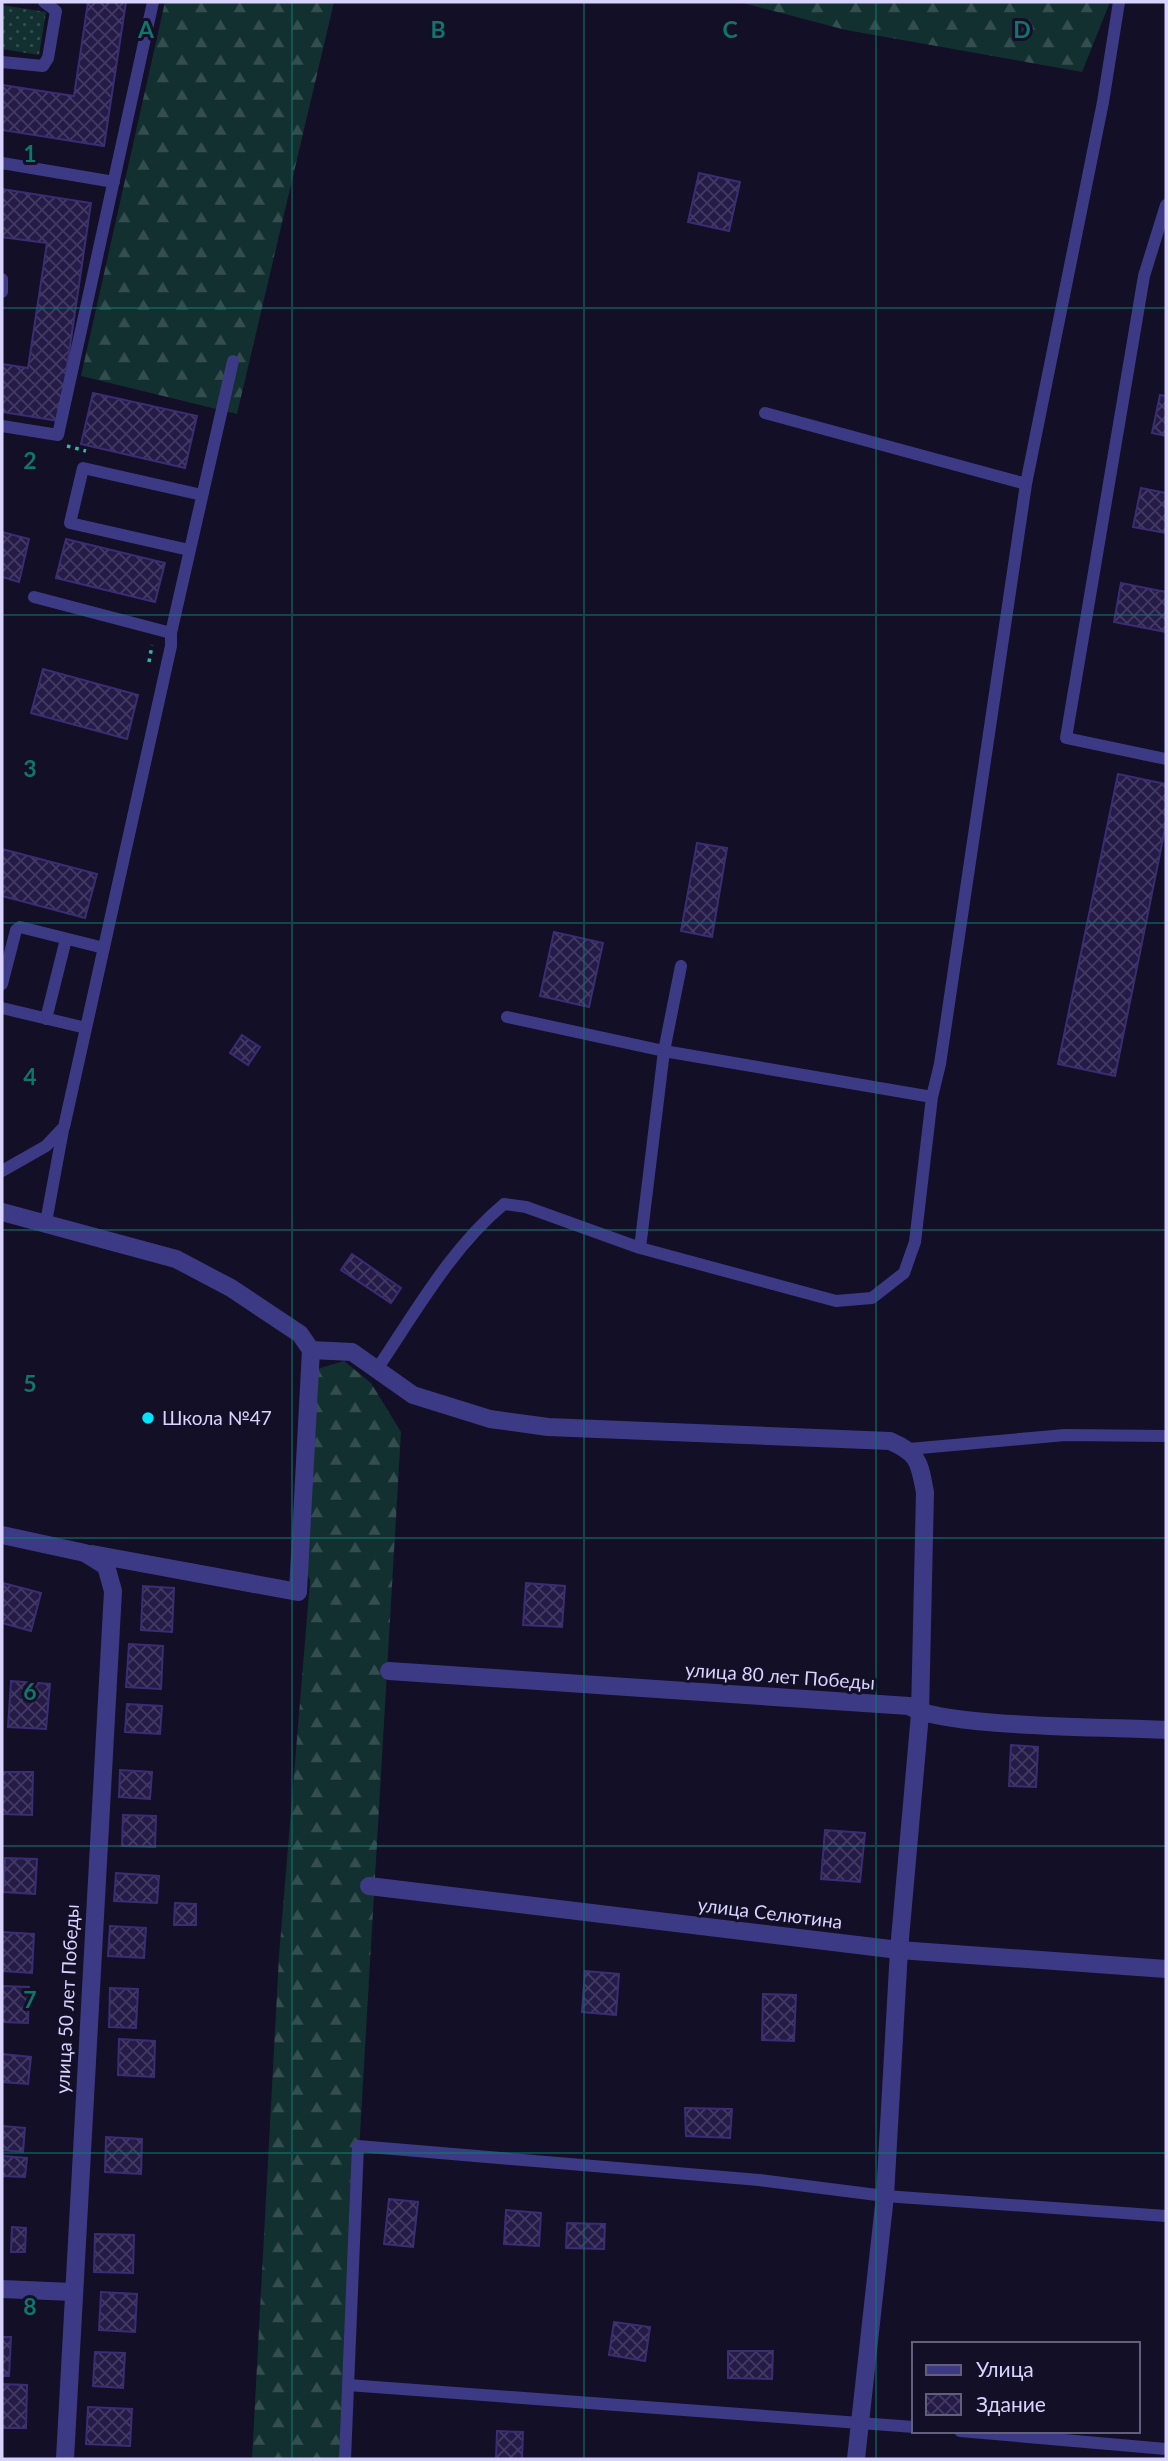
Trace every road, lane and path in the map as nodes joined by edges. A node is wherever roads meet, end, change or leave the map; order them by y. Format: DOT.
graph roads {
  1 [pos="44,2"];
  2 [pos="153,2"];
  3 [pos="1119,2"];
  4 [pos="2,62"];
  5 [pos="2,163"];
  6 [pos="114,182"];
  7 [pos="1166,205"];
  8 [pos="2,279"];
  9 [pos="2,292"];
  10 [pos="233,361"];
  11 [pos="765,414"];
  12 [pos="2,426"];
  13 [pos="1026,484"];
  14 [pos="202,495"];
  15 [pos="189,550"];
  16 [pos="34,597"];
  17 [pos="171,633"];
  18 [pos="1166,759"];
  19 [pos="66,939"];
  20 [pos="104,948"];
  21 [pos="681,967"];
  22 [pos="2,984"];
  23 [pos="2,1008"];
  24 [pos="506,1017"];
  25 [pos="46,1019"];
  26 [pos="86,1028"];
  27 [pos="664,1051"];
  28 [pos="932,1097"];
  29 [pos="64,1127"];
  30 [pos="2,1171"];
  31 [pos="2,1212"];
  32 [pos="46,1222"];
  33 [pos="640,1248"];
  34 [pos="311,1350"];
  35 [pos="377,1370"];
  36 [pos="1166,1436"];
  37 [pos="909,1449"];
  38 [pos="2,1535"];
  39 [pos="85,1553"];
  40 [pos="388,1671"];
  41 [pos="919,1714"];
  42 [pos="1166,1730"];
  43 [pos="369,1886"];
  44 [pos="899,1950"];
  45 [pos="1166,1969"];
  46 [pos="885,2196"];
  47 [pos="1166,2216"];
  48 [pos="2,2289"];
  49 [pos="73,2292"];
  50 [pos="348,2385"];
  51 [pos="859,2422"];
  52 [pos="912,2427"];
  53 [pos="983,2433"];
  54 [pos="1166,2449"];
  55 [pos="65,2459"];
  56 [pos="345,2459"];
  57 [pos="856,2459"];
  1 -- 4 [label="lane"];
  2 -- 6 [label="lane"];
  3 -- 13 [label="lane"];
  5 -- 6 [label="lane"];
  6 -- 12 [label="lane"];
  7 -- 18 [label="lane"];
  8 -- 9 [label="lane"];
  10 -- 14 [label="lane"];
  11 -- 13 [label="lane"];
  13 -- 28 [label="lane"];
  14 -- 15 [label="lane"];
  14 -- 15 [label="lane"];
  15 -- 17 [label="lane"];
  16 -- 17 [label="lane"];
  17 -- 20 [label="lane"];
  19 -- 20 [label="lane"];
  19 -- 22 [label="lane"];
  19 -- 25 [label="lane"];
  20 -- 26 [label="lane"];
  21 -- 27 [label="lane"];
  23 -- 25 [label="lane"];
  24 -- 27 [label="lane"];
  25 -- 26 [label="lane"];
  26 -- 29 [label="lane"];
  27 -- 28 [label="lane"];
  27 -- 33 [label="lane"];
  28 -- 33 [label="lane"];
  29 -- 30 [label="lane"];
  29 -- 32 [label="lane"];
  31 -- 32 [label="street"];
  32 -- 34 [label="street"];
  33 -- 35 [label="lane"];
  34 -- 35 [label="street"];
  34 -- 39 [label="street"];
  35 -- 37 [label="street"];
  36 -- 37 [label="lane"];
  37 -- 41 [label="street"];
  38 -- 39 [label="street"];
  39 -- 49 [label="street, улица 50 лет Победы"];
  40 -- 41 [label="street, улица 80 лет Победы"];
  41 -- 42 [label="street, улица 80 лет Победы"];
  41 -- 44 [label="street"];
  43 -- 44 [label="street, улица Селютина"];
  44 -- 45 [label="street, улица Селютина"];
  44 -- 46 [label="street"];
  46 -- 47 [label="lane"];
  46 -- 50 [label="lane"];
  46 -- 51 [label="street"];
  48 -- 49 [label="street"];
  49 -- 55 [label="street, улица 50 лет Победы"];
  50 -- 51 [label="lane"];
  50 -- 56 [label="lane"];
  51 -- 52 [label="lane"];
  51 -- 57 [label="street"];
  53 -- 54 [label="lane"];
}
